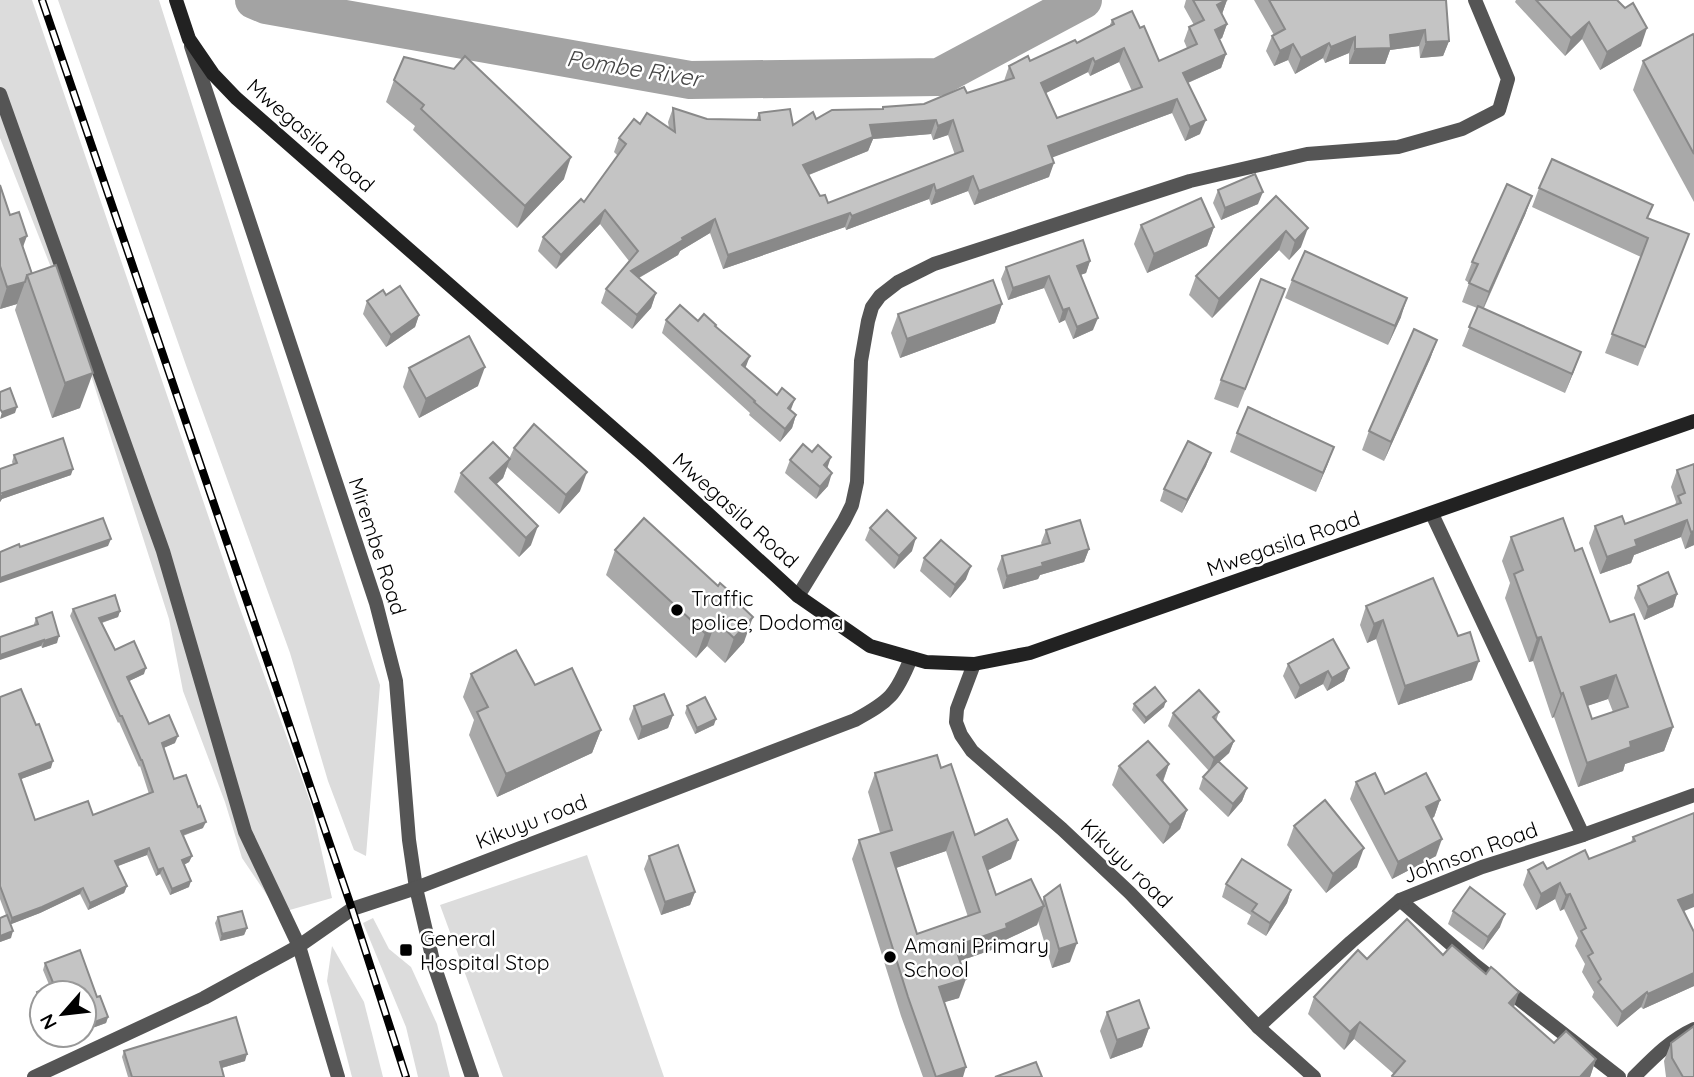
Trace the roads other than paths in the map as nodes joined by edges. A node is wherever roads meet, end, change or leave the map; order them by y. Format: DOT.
graph roads {
  1 [pos="1475,0"];
  2 [pos="177,2"];
  3 [pos="189,39"];
  4 [pos="0,94"];
  5 [pos="1694,421"];
  6 [pos="1432,514"];
  7 [pos="798,596"];
  8 [pos="911,658"];
  9 [pos="974,664"];
  10 [pos="1694,795"];
  11 [pos="1583,835"];
  12 [pos="416,888"];
  13 [pos="1400,900"];
  14 [pos="299,946"];
  15 [pos="1258,1027"];
  16 [pos="1694,1029"];
  17 [pos="34,1077"];
  18 [pos="338,1077"];
  19 [pos="472,1077"];
  20 [pos="1314,1077"];
  21 [pos="1619,1077"];
  22 [pos="1634,1077"];
  1 -- 7 [label="street"];
  2 -- 3 [label="street, Mwegasila Road"];
  3 -- 7 [label="street, Mwegasila Road"];
  3 -- 12 [label="street, Mirembe Road"];
  4 -- 14 [label="street"];
  5 -- 6 [label="street, Mwegasila Road"];
  6 -- 9 [label="street, Mwegasila Road"];
  6 -- 11 [label="street"];
  7 -- 8 [label="street, Mwegasila Road"];
  8 -- 9 [label="street, Mwegasila Road"];
  8 -- 12 [label="street, Kikuyu road"];
  9 -- 15 [label="street, Kikuyu road"];
  10 -- 11 [label="street, Johnson Road"];
  11 -- 13 [label="street, Johnson Road"];
  12 -- 14 [label="street, Kikuyu road"];
  12 -- 19 [label="street, Mirembe Road"];
  13 -- 15 [label="street, Johnson Road"];
  13 -- 21 [label="street"];
  14 -- 17 [label="street, Kikuyu road"];
  14 -- 18 [label="street"];
  15 -- 20 [label="street, Kikuyu road"];
  16 -- 22 [label="street"];
}
